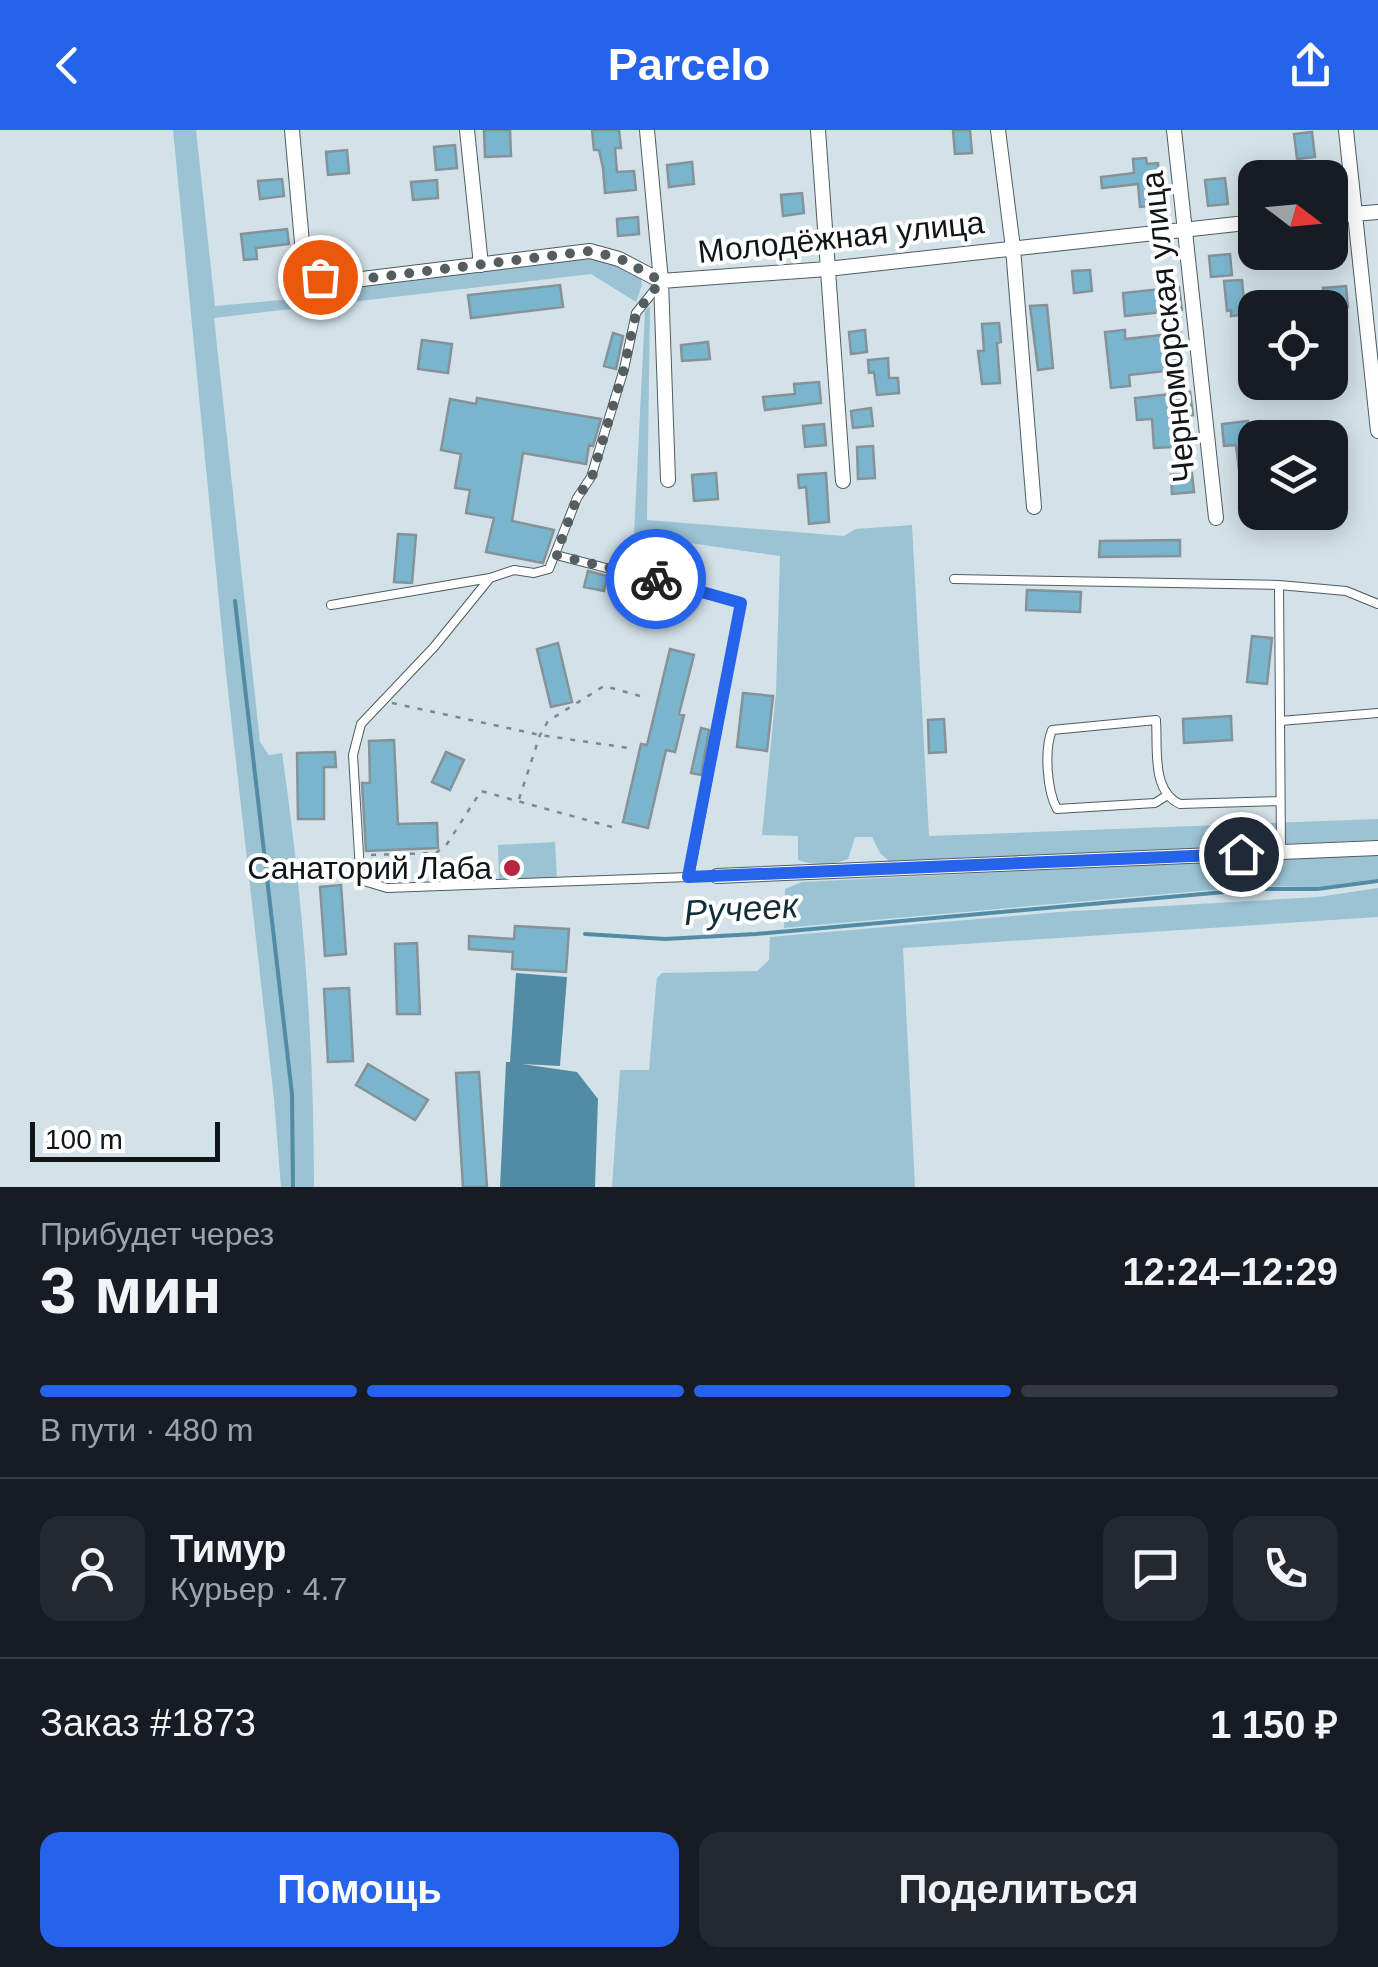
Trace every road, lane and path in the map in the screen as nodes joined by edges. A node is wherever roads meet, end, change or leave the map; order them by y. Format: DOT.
graph roads {
  1 [pos="292,130"];
  2 [pos="467,130"];
  3 [pos="647,130"];
  4 [pos="818,130"];
  5 [pos="998,130"];
  6 [pos="1174,130"];
  7 [pos="1346,130"];
  8 [pos="1378,212"];
  9 [pos="1355,214"];
  10 [pos="1348,215"];
  11 [pos="1238,223"];
  12 [pos="1186,227"];
  13 [pos="1013,248"];
  14 [pos="481,265"];
  15 [pos="827,269"];
  16 [pos="661,281"];
  17 [pos="1378,430"];
  18 [pos="668,480"];
  19 [pos="843,482"];
  20 [pos="1034,507"];
  21 [pos="1216,518"];
  22 [pos="556,555"];
  23 [pos="490,578"];
  24 [pos="954,580"];
  25 [pos="1280,586"];
  26 [pos="1378,604"];
  27 [pos="331,606"];
  28 [pos="640,696"];
  29 [pos="381,700"];
  30 [pos="1378,713"];
  31 [pos="1280,721"];
  32 [pos="540,734"];
  33 [pos="629,748"];
  34 [pos="1166,796"];
  35 [pos="519,801"];
  36 [pos="1280,801"];
  37 [pos="612,827"];
  38 [pos="1378,848"];
  39 [pos="1280,852"];
  40 [pos="359,855"];
  41 [pos="716,876"];
  42 [pos="688,877"];
  1 -- 14 [label="street, Молодёжная улица"];
  2 -- 14 [label="street"];
  3 -- 16 [label="street"];
  4 -- 15 [label="street"];
  5 -- 13 [label="street"];
  6 -- 12 [label="street, Черноморская улица"];
  7 -- 9 [label="street"];
  8 -- 9 [label="street"];
  9 -- 10 [label="street"];
  9 -- 17 [label="street"];
  11 -- 12 [label="street, Молодёжная улица"];
  12 -- 13 [label="street, Молодёжная улица"];
  12 -- 21 [label="street, Черноморская улица"];
  13 -- 15 [label="street, Молодёжная улица"];
  13 -- 20 [label="street"];
  14 -- 16 [label="street, Молодёжная улица"];
  15 -- 16 [label="street, Молодёжная улица"];
  15 -- 19 [label="street"];
  16 -- 18 [label="street"];
  16 -- 22 [label="lane"];
  22 -- 23 [label="lane"];
  22 -- 42 [label="lane"];
  23 -- 27 [label="lane"];
  23 -- 29 [label="lane"];
  24 -- 25 [label="lane"];
  25 -- 26 [label="lane"];
  25 -- 31 [label="lane"];
  28 -- 32 [label="path"];
  29 -- 32 [label="path"];
  29 -- 40 [label="lane"];
  30 -- 31 [label="lane"];
  31 -- 36 [label="lane"];
  32 -- 33 [label="path"];
  32 -- 35 [label="path"];
  34 -- 34 [label="lane"];
  34 -- 36 [label="lane"];
  35 -- 37 [label="path"];
  35 -- 40 [label="path"];
  36 -- 39 [label="lane"];
  38 -- 39 [label="street"];
  39 -- 41 [label="street"];
  40 -- 42 [label="lane"];
  41 -- 42 [label="lane"];
}
